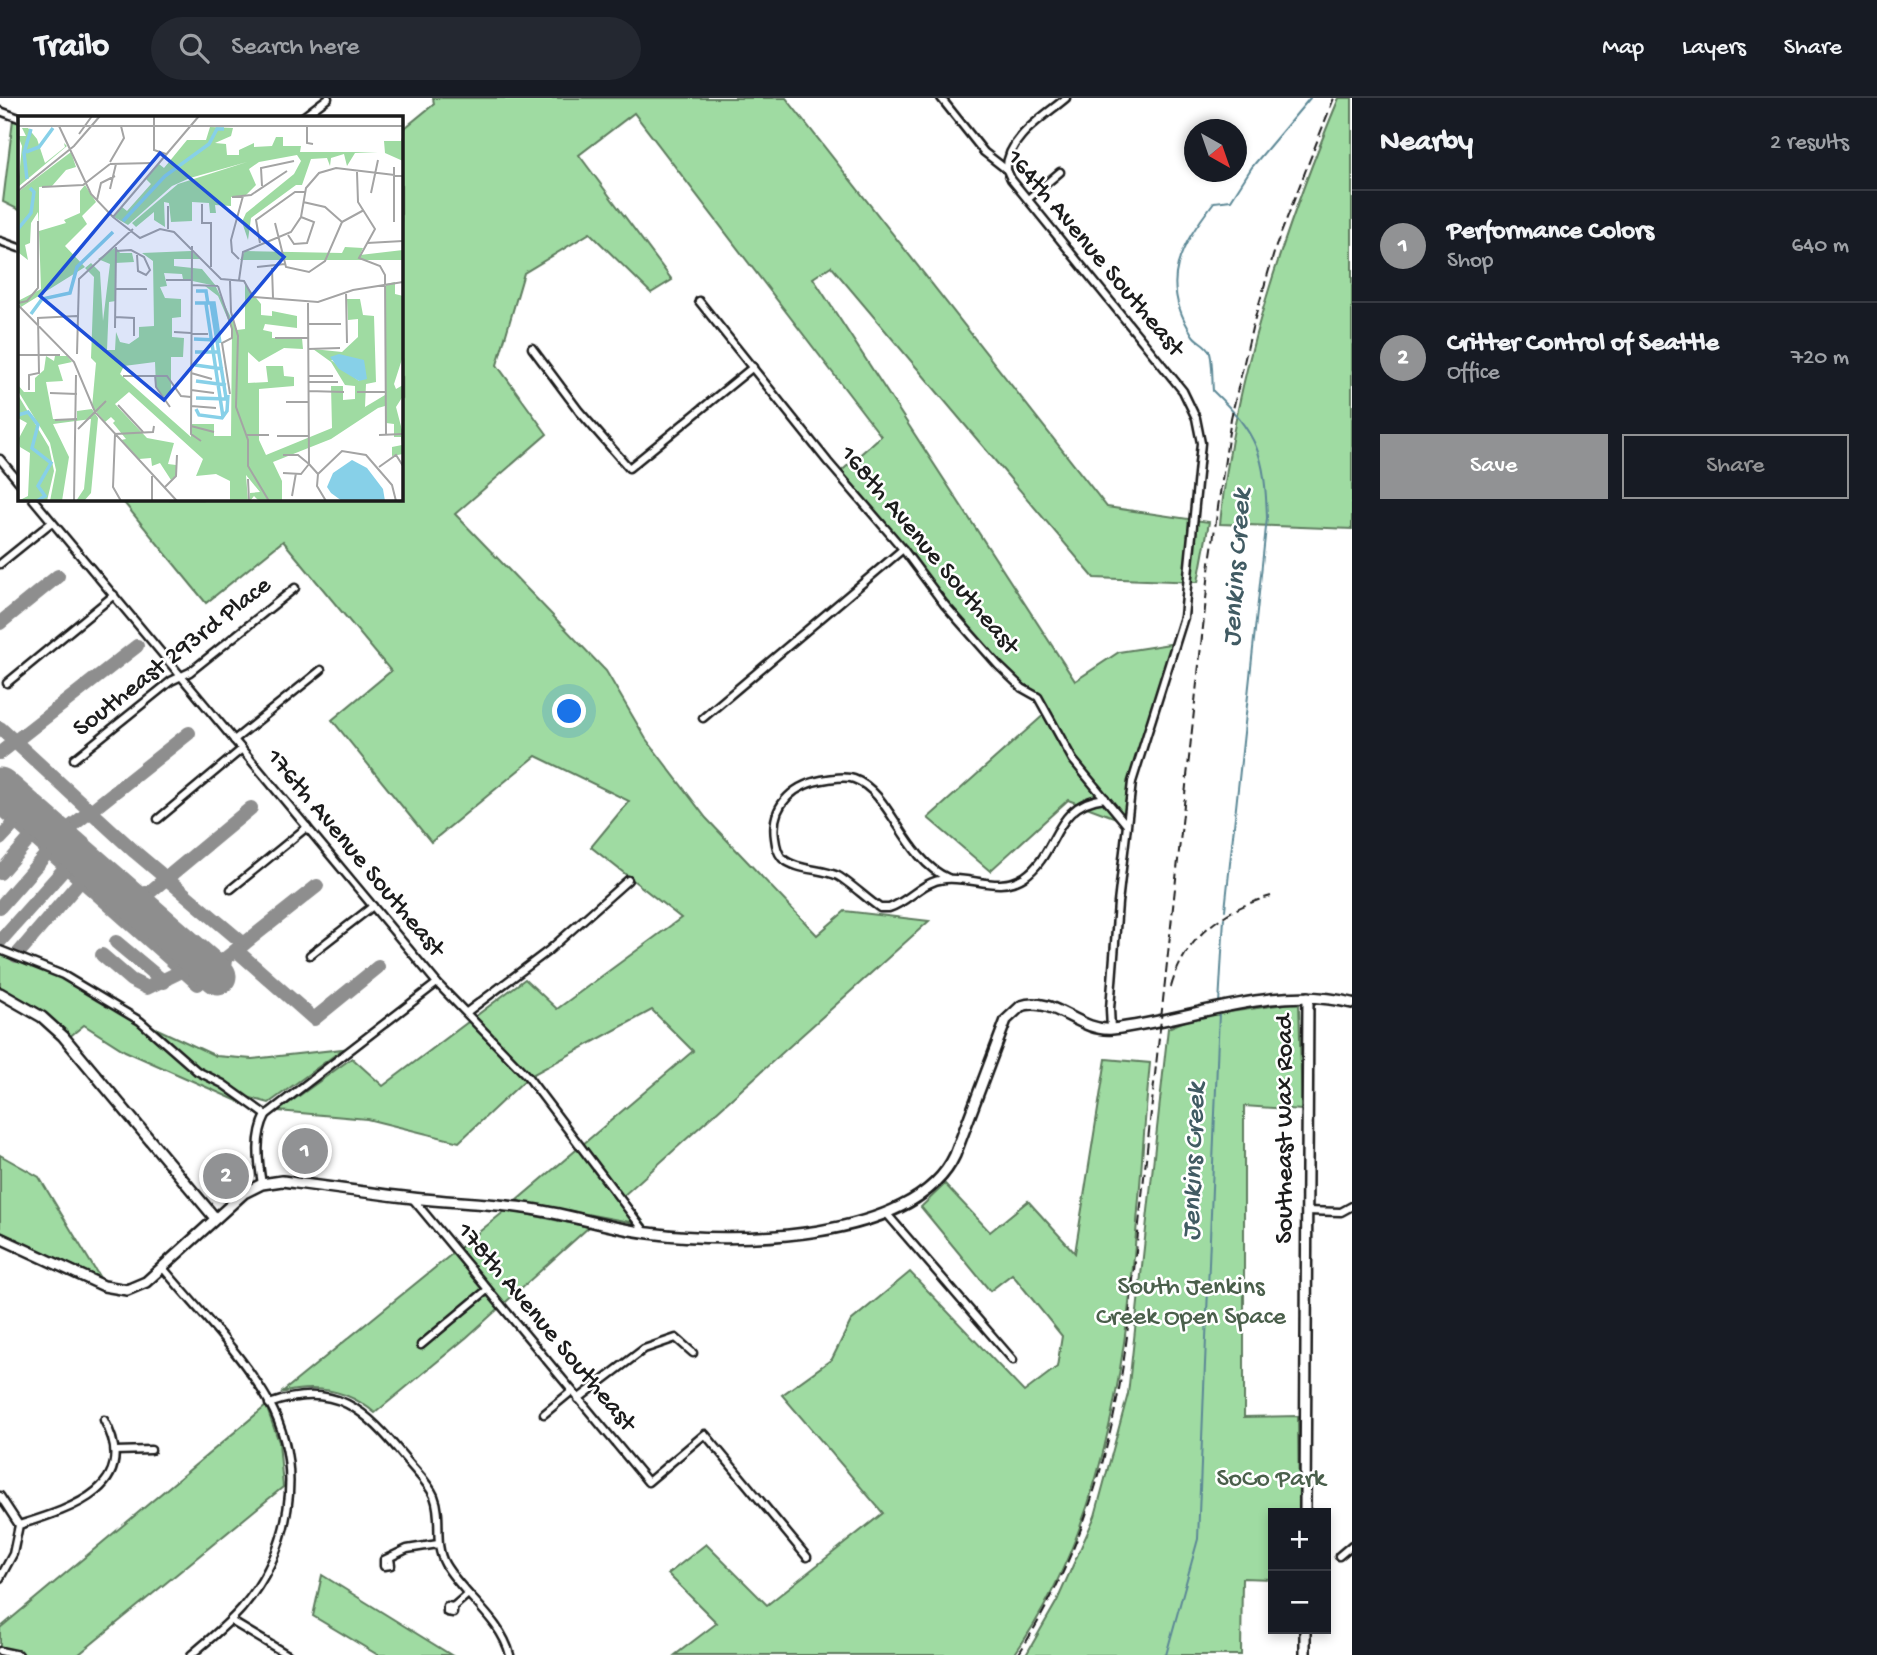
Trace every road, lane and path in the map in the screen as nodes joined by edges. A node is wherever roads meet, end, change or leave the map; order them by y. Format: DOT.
graph roads {
  1 [pos="328,98"];
  2 [pos="941,98"];
  3 [pos="1051,98"];
  4 [pos="1066,98"];
  5 [pos="1057,105"];
  6 [pos="0,111"];
  7 [pos="304,116"];
  8 [pos="18,118"];
  9 [pos="1007,170"];
  10 [pos="1060,172"];
  11 [pos="1028,199"];
  12 [pos="0,241"];
  13 [pos="18,248"];
  14 [pos="699,301"];
  15 [pos="532,348"];
  16 [pos="752,367"];
  17 [pos="0,459"];
  18 [pos="18,481"];
  19 [pos="34,500"];
  20 [pos="52,522"];
  21 [pos="903,549"];
  22 [pos="0,564"];
  23 [pos="295,588"];
  24 [pos="114,595"];
  25 [pos="321,670"];
  26 [pos="181,676"];
  27 [pos="7,683"];
  28 [pos="703,718"];
  29 [pos="234,740"];
  30 [pos="242,749"];
  31 [pos="74,759"];
  32 [pos="1105,799"];
  33 [pos="158,819"];
  34 [pos="1126,824"];
  35 [pos="307,827"];
  36 [pos="948,878"];
  37 [pos="628,880"];
  38 [pos="231,889"];
  39 [pos="373,906"];
  40 [pos="0,950"];
  41 [pos="310,955"];
  42 [pos="437,983"];
  43 [pos="0,993"];
  44 [pos="1308,997"];
  45 [pos="1352,1003"];
  46 [pos="467,1012"];
  47 [pos="1111,1029"];
  48 [pos="265,1115"];
  49 [pos="262,1184"];
  50 [pos="412,1198"];
  51 [pos="1352,1206"];
  52 [pos="1306,1211"];
  53 [pos="887,1214"];
  54 [pos="215,1219"];
  55 [pos="646,1233"];
  56 [pos="0,1238"];
  57 [pos="163,1268"];
  58 [pos="487,1290"];
  59 [pos="421,1345"];
  60 [pos="693,1353"];
  61 [pos="1013,1360"];
  62 [pos="572,1391"];
  63 [pos="578,1399"];
  64 [pos="270,1404"];
  65 [pos="544,1413"];
  66 [pos="104,1420"];
  67 [pos="151,1450"];
  68 [pos="115,1451"];
  69 [pos="0,1496"];
  70 [pos="1305,1508"];
  71 [pos="19,1525"];
  72 [pos="438,1544"];
  73 [pos="1352,1545"];
  74 [pos="1339,1556"];
  75 [pos="807,1557"];
  76 [pos="390,1559"];
  77 [pos="0,1578"];
  78 [pos="468,1594"];
  79 [pos="453,1607"];
  80 [pos="231,1620"];
  81 [pos="1305,1634"];
  82 [pos="0,1651"];
  83 [pos="19,1655"];
  84 [pos="191,1655"];
  85 [pos="288,1655"];
  86 [pos="510,1655"];
  87 [pos="1305,1655"];
  1 -- 7 [label="street"];
  2 -- 9 [label="street, 164th Avenue Southeast"];
  3 -- 5 [label="street"];
  4 -- 5 [label="street"];
  5 -- 9 [label="street"];
  6 -- 8 [label="street"];
  9 -- 11 [label="street, 164th Avenue Southeast"];
  10 -- 11 [label="street"];
  11 -- 34 [label="street, 164th Avenue Southeast"];
  12 -- 13 [label="street"];
  14 -- 16 [label="street, 168th Avenue Southeast"];
  15 -- 16 [label="street"];
  16 -- 21 [label="street, 168th Avenue Southeast"];
  17 -- 18 [label="street"];
  19 -- 20 [label="street, 176th Avenue Southeast"];
  20 -- 22 [label="street"];
  20 -- 24 [label="street, 176th Avenue Southeast"];
  21 -- 28 [label="street"];
  21 -- 32 [label="street, 168th Avenue Southeast"];
  23 -- 26 [label="street, Southeast 293rd Place"];
  24 -- 26 [label="street, 176th Avenue Southeast"];
  24 -- 27 [label="street"];
  25 -- 29 [label="street"];
  26 -- 29 [label="street, 176th Avenue Southeast"];
  26 -- 31 [label="street, Southeast 293rd Place"];
  29 -- 30 [label="street, 176th Avenue Southeast"];
  30 -- 33 [label="street"];
  30 -- 35 [label="street, 176th Avenue Southeast"];
  32 -- 34 [label="street, 168th Avenue Southeast"];
  32 -- 36 [label="street"];
  34 -- 47 [label="street"];
  35 -- 38 [label="street"];
  35 -- 39 [label="street, 176th Avenue Southeast"];
  36 -- 36 [label="street"];
  37 -- 46 [label="street"];
  39 -- 41 [label="street"];
  39 -- 42 [label="street, 176th Avenue Southeast"];
  40 -- 48 [label="street"];
  42 -- 46 [label="street, 176th Avenue Southeast"];
  42 -- 48 [label="street"];
  43 -- 54 [label="street"];
  44 -- 45 [label="street"];
  44 -- 47 [label="street"];
  44 -- 52 [label="street, Southeast Wax Road"];
  46 -- 55 [label="street, 176th Avenue Southeast"];
  47 -- 53 [label="street"];
  48 -- 49 [label="street"];
  49 -- 50 [label="street"];
  49 -- 54 [label="street"];
  50 -- 55 [label="street"];
  50 -- 58 [label="street, 178th Avenue Southeast"];
  51 -- 52 [label="street"];
  52 -- 70 [label="street, Southeast Wax Road"];
  53 -- 55 [label="street"];
  53 -- 61 [label="street"];
  54 -- 57 [label="street"];
  56 -- 57 [label="street"];
  57 -- 64 [label="street"];
  58 -- 59 [label="street"];
  58 -- 62 [label="street, 178th Avenue Southeast"];
  60 -- 63 [label="street"];
  62 -- 63 [label="street, 178th Avenue Southeast"];
  62 -- 65 [label="street"];
  63 -- 75 [label="street, 178th Avenue Southeast"];
  64 -- 72 [label="street"];
  64 -- 80 [label="street"];
  66 -- 68 [label="street"];
  67 -- 68 [label="street"];
  68 -- 71 [label="street"];
  69 -- 71 [label="street"];
  71 -- 77 [label="street"];
  72 -- 76 [label="street"];
  72 -- 78 [label="street"];
  73 -- 74 [label="street"];
  78 -- 79 [label="street"];
  78 -- 86 [label="street"];
  80 -- 84 [label="street"];
  80 -- 85 [label="street"];
  81 -- 87 [label="street"];
  82 -- 83 [label="street"];
}
